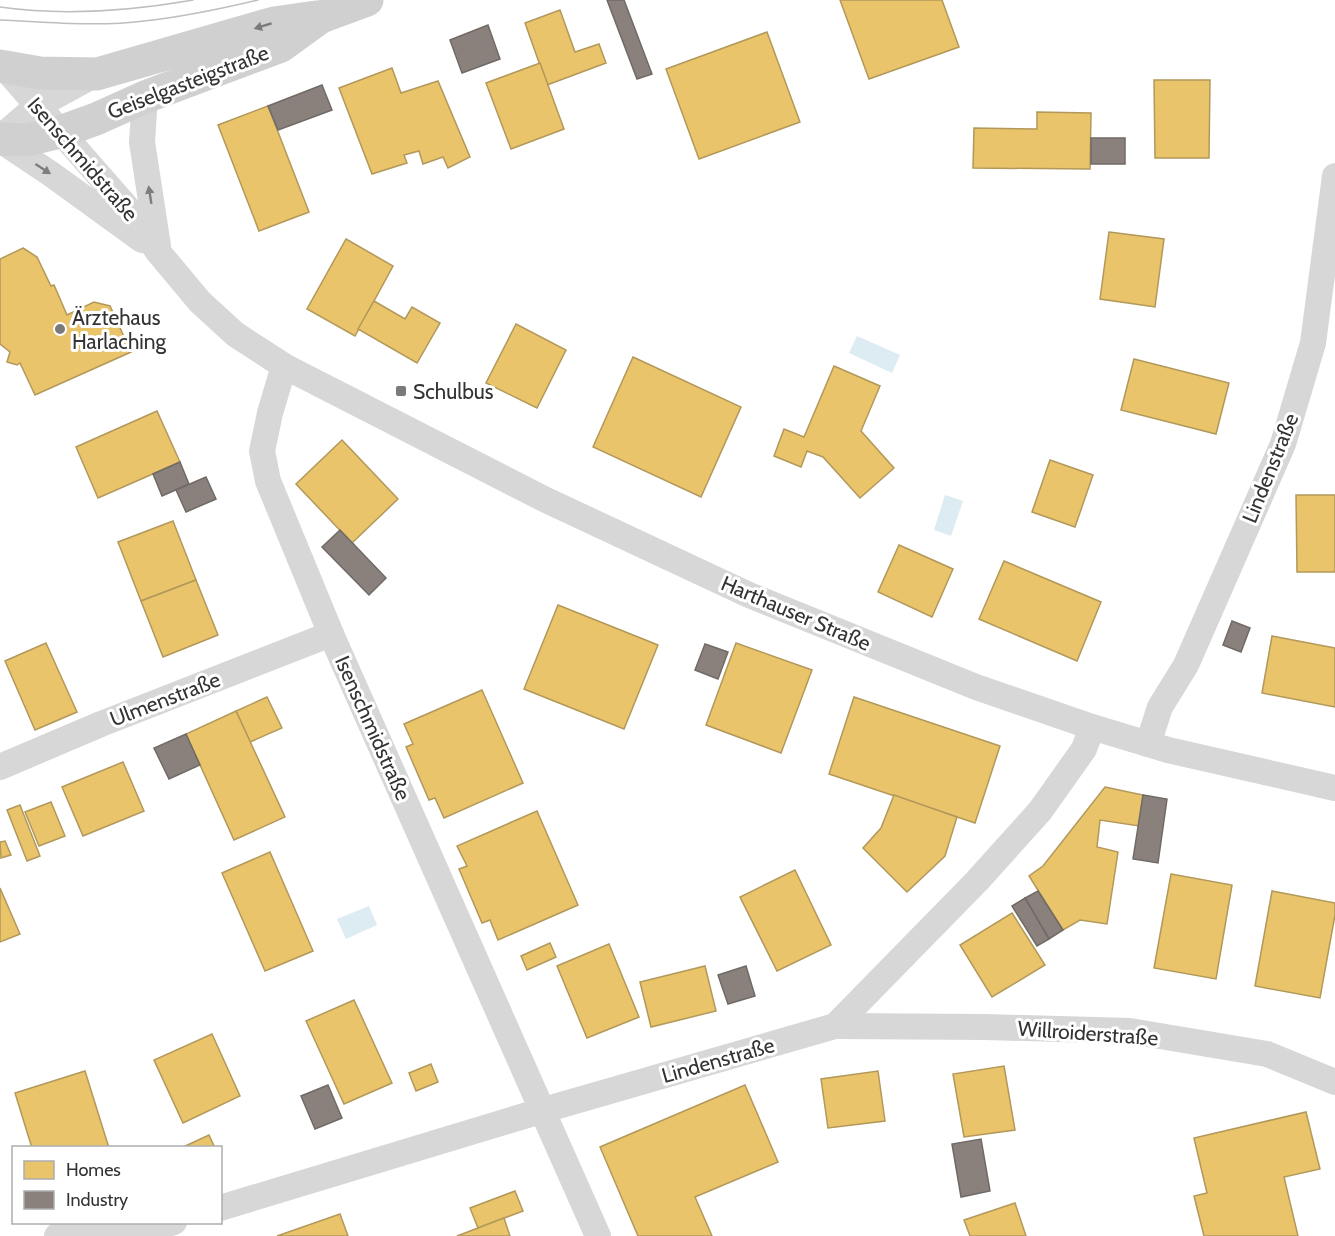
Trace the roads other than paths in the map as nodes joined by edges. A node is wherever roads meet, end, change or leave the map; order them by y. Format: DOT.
graph roads {
  1 [pos="367,0"];
  2 [pos="321,16"];
  3 [pos="2,67"];
  4 [pos="97,74"];
  5 [pos="145,98"];
  6 [pos="37,106"];
  7 [pos="60,132"];
  8 [pos="0,139"];
  9 [pos="1335,176"];
  10 [pos="159,253"];
  11 [pos="284,366"];
  12 [pos="331,634"];
  13 [pos="1092,727"];
  14 [pos="1148,744"];
  15 [pos="0,767"];
  16 [pos="1335,788"];
  17 [pos="835,1026"];
  18 [pos="1335,1082"];
  19 [pos="544,1110"];
  20 [pos="222,1207"];
  21 [pos="168,1224"];
  22 [pos="57,1236"];
  23 [pos="598,1236"];
  1 -- 2 [label="main road, Geiselgasteigstraße"];
  2 -- 4 [label="main road, one-way"];
  2 -- 5 [label="main road, Geiselgasteigstraße"];
  3 -- 4 [label="main road"];
  3 -- 6 [label="street, Isenschmidstraße"];
  4 -- 6 [label="street, Geiselgasteigstraße"];
  5 -- 7 [label="main road, Geiselgasteigstraße"];
  10 -- 5 [label="street, Isenschmidstraße, one-way"];
  6 -- 7 [label="street, Isenschmidstraße"];
  6 -- 8 [label="street, Geiselgasteigstraße"];
  7 -- 8 [label="main road, Geiselgasteigstraße"];
  7 -- 10 [label="street, Isenschmidstraße"];
  8 -- 10 [label="street, Isenschmidstraße, one-way"];
  9 -- 14 [label="street, Lindenstraße"];
  10 -- 11 [label="street, Isenschmidstraße"];
  11 -- 12 [label="street, Isenschmidstraße"];
  11 -- 13 [label="street, Harthauser Straße"];
  12 -- 15 [label="street, Ulmenstraße"];
  12 -- 19 [label="street, Isenschmidstraße"];
  13 -- 14 [label="street, Harthauser Straße"];
  13 -- 17 [label="street, Lindenstraße"];
  14 -- 16 [label="street, Harthauser Straße"];
  17 -- 18 [label="street, Willroiderstraße"];
  17 -- 19 [label="street, Lindenstraße"];
  19 -- 20 [label="street, Lindenstraße"];
  19 -- 23 [label="street, Isenschmidstraße"];
  21 -- 22 [label="street"];
}
